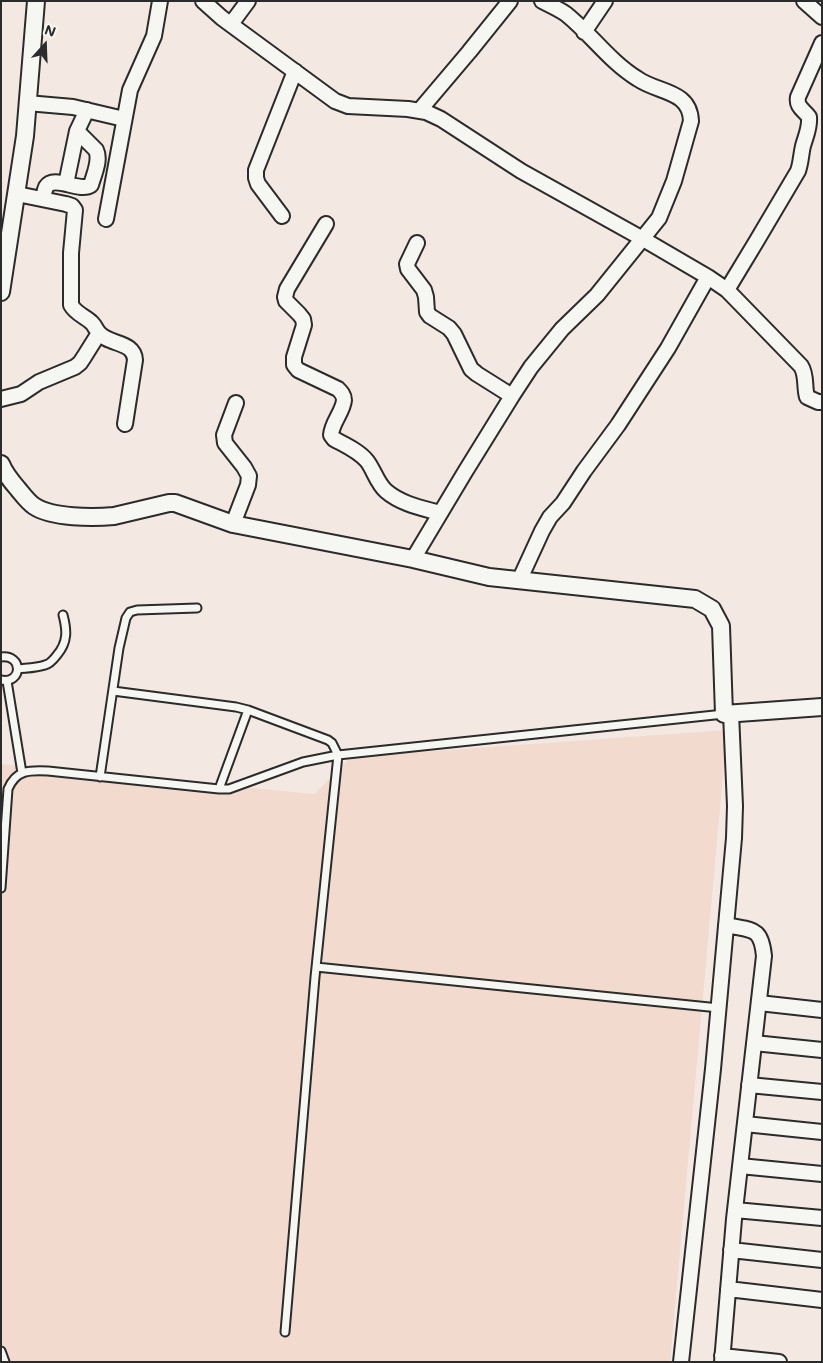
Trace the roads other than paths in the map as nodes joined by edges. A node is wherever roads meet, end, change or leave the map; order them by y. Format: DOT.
graph roads {
  1 [pos="36,1"];
  2 [pos="160,1"];
  3 [pos="203,1"];
  4 [pos="248,1"];
  5 [pos="510,1"];
  6 [pos="542,1"];
  7 [pos="604,1"];
  8 [pos="804,1"];
  9 [pos="822,17"];
  10 [pos="231,24"];
  11 [pos="584,32"];
  12 [pos="822,43"];
  13 [pos="295,71"];
  14 [pos="28,103"];
  15 [pos="87,110"];
  16 [pos="419,111"];
  17 [pos="124,119"];
  18 [pos="77,131"];
  19 [pos="66,184"];
  20 [pos="17,194"];
  21 [pos="43,199"];
  22 [pos="282,216"];
  23 [pos="106,219"];
  24 [pos="326,224"];
  25 [pos="643,239"];
  26 [pos="417,244"];
  27 [pos="708,277"];
  28 [pos="726,290"];
  29 [pos="1,292"];
  30 [pos="99,333"];
  31 [pos="512,396"];
  32 [pos="1,399"];
  33 [pos="822,402"];
  34 [pos="236,403"];
  35 [pos="126,424"];
  36 [pos="2,466"];
  37 [pos="440,513"];
  38 [pos="233,524"];
  39 [pos="413,559"];
  40 [pos="519,581"];
  41 [pos="197,608"];
  42 [pos="63,614"];
  43 [pos="1,656"];
  44 [pos="18,670"];
  45 [pos="4,681"];
  46 [pos="113,690"];
  47 [pos="822,708"];
  48 [pos="248,710"];
  49 [pos="728,713"];
  50 [pos="338,755"];
  51 [pos="22,773"];
  52 [pos="100,777"];
  53 [pos="219,789"];
  54 [pos="1,888"];
  55 [pos="726,926"];
  56 [pos="316,967"];
  57 [pos="759,1003"];
  58 [pos="719,1008"];
  59 [pos="822,1010"];
  60 [pos="754,1043"];
  61 [pos="822,1050"];
  62 [pos="749,1085"];
  63 [pos="822,1092"];
  64 [pos="745,1124"];
  65 [pos="822,1132"];
  66 [pos="740,1166"];
  67 [pos="822,1174"];
  68 [pos="735,1210"];
  69 [pos="822,1218"];
  70 [pos="731,1250"];
  71 [pos="822,1260"];
  72 [pos="728,1289"];
  73 [pos="822,1300"];
  74 [pos="285,1332"];
  75 [pos="1,1351"];
  76 [pos="722,1359"];
  77 [pos="4,1362"];
  78 [pos="681,1362"];
  79 [pos="779,1362"];
  1 -- 14 [label="street"];
  2 -- 17 [label="street"];
  3 -- 10 [label="street"];
  4 -- 10 [label="street"];
  5 -- 16 [label="street"];
  6 -- 11 [label="street"];
  7 -- 11 [label="street"];
  8 -- 9 [label="street"];
  10 -- 13 [label="street"];
  11 -- 25 [label="street"];
  12 -- 28 [label="street"];
  13 -- 16 [label="street"];
  13 -- 22 [label="street"];
  14 -- 15 [label="street"];
  14 -- 20 [label="street"];
  15 -- 17 [label="street"];
  15 -- 18 [label="street"];
  16 -- 25 [label="street"];
  17 -- 23 [label="street"];
  18 -- 19 [label="street"];
  18 -- 19 [label="street"];
  19 -- 21 [label="street"];
  20 -- 21 [label="street"];
  20 -- 29 [label="street"];
  21 -- 30 [label="street"];
  24 -- 37 [label="street"];
  25 -- 27 [label="street"];
  25 -- 31 [label="street"];
  26 -- 31 [label="street"];
  27 -- 28 [label="street"];
  27 -- 40 [label="street"];
  28 -- 33 [label="street"];
  30 -- 32 [label="street"];
  30 -- 35 [label="street"];
  31 -- 37 [label="street"];
  34 -- 38 [label="street"];
  36 -- 38 [label="street"];
  37 -- 39 [label="street"];
  38 -- 39 [label="street"];
  39 -- 40 [label="street"];
  40 -- 49 [label="street"];
  41 -- 46 [label="lane"];
  42 -- 44 [label="lane"];
  43 -- 44 [label="lane"];
  44 -- 45 [label="lane"];
  45 -- 51 [label="lane"];
  46 -- 48 [label="lane"];
  46 -- 52 [label="lane"];
  47 -- 49 [label="street"];
  48 -- 50 [label="lane"];
  48 -- 53 [label="lane"];
  49 -- 50 [label="lane"];
  49 -- 55 [label="street"];
  50 -- 53 [label="lane"];
  50 -- 56 [label="lane"];
  51 -- 52 [label="lane"];
  51 -- 54 [label="lane"];
  52 -- 53 [label="lane"];
  55 -- 57 [label="street"];
  55 -- 58 [label="street"];
  56 -- 58 [label="lane"];
  56 -- 74 [label="lane"];
  57 -- 59 [label="street"];
  57 -- 60 [label="street"];
  58 -- 78 [label="street"];
  60 -- 61 [label="street"];
  60 -- 62 [label="street"];
  62 -- 63 [label="street"];
  62 -- 64 [label="street"];
  64 -- 65 [label="street"];
  64 -- 66 [label="street"];
  66 -- 67 [label="street"];
  66 -- 68 [label="street"];
  68 -- 69 [label="street"];
  68 -- 70 [label="street"];
  70 -- 71 [label="street"];
  70 -- 72 [label="street"];
  72 -- 73 [label="street"];
  72 -- 76 [label="street"];
  75 -- 77 [label="lane"];
  76 -- 79 [label="street"];
}
